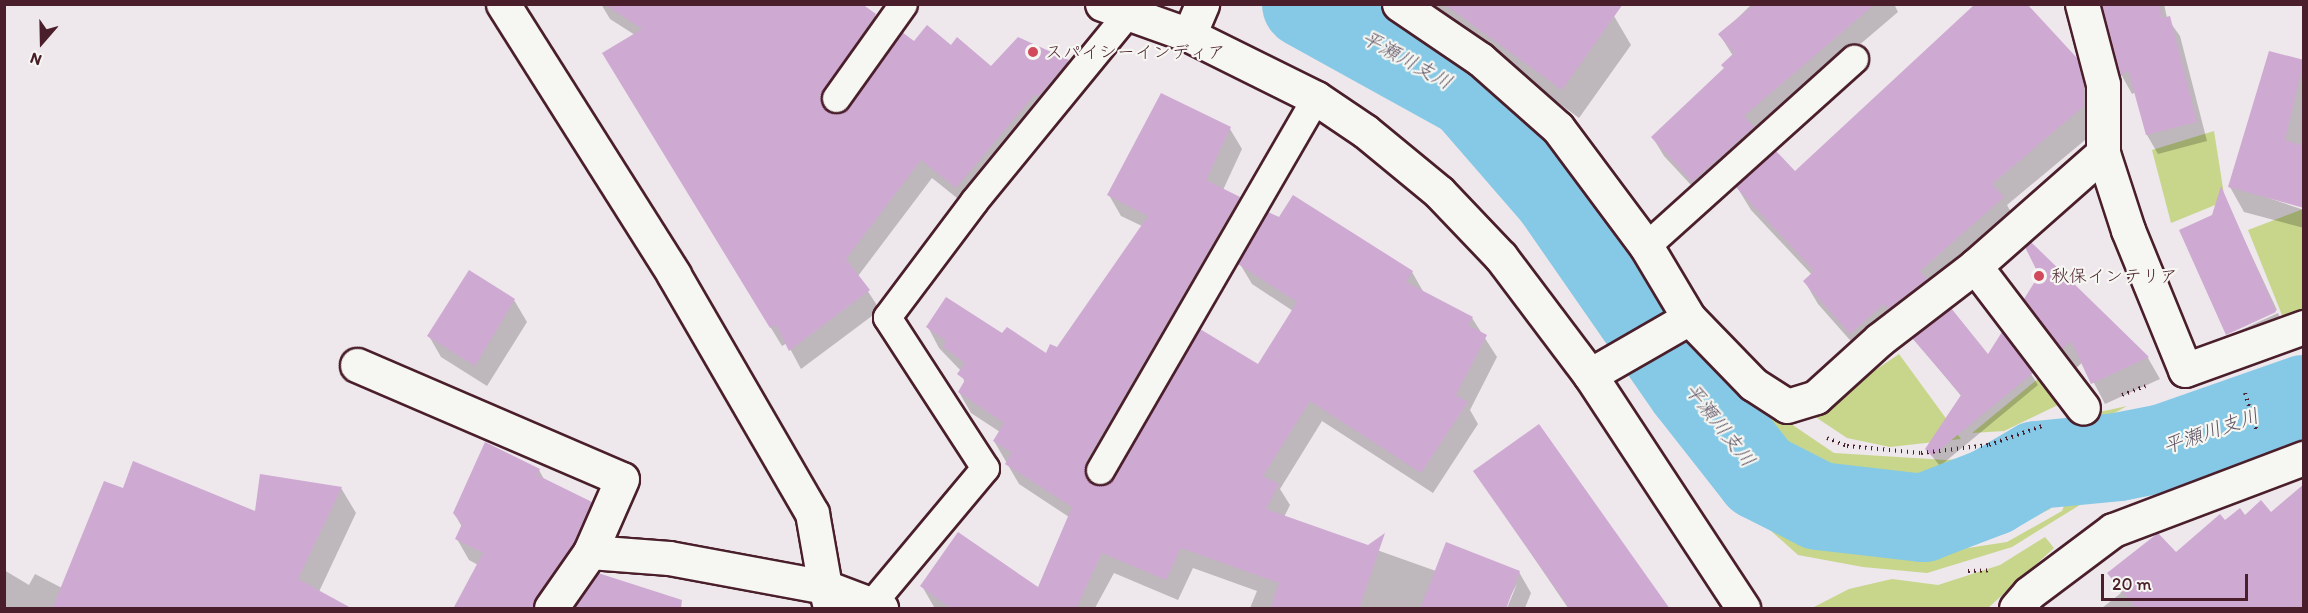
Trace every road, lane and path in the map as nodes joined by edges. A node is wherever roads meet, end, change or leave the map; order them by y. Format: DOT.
graph roads {
  1 [pos="504,4"];
  2 [pos="903,4"];
  3 [pos="1202,4"];
  4 [pos="1399,4"];
  5 [pos="2082,4"];
  6 [pos="1115,9"];
  7 [pos="1189,35"];
  8 [pos="1854,59"];
  9 [pos="837,98"];
  10 [pos="1316,98"];
  11 [pos="2103,153"];
  12 [pos="1646,246"];
  13 [pos="1975,266"];
  14 [pos="1681,322"];
  15 [pos="2304,327"];
  16 [pos="2232,353"];
  17 [pos="357,365"];
  18 [pos="1590,375"];
  19 [pos="2084,408"];
  20 [pos="1820,433"];
  21 [pos="1955,449"];
  22 [pos="2304,458"];
  23 [pos="1100,470"];
  24 [pos="2269,470"];
  25 [pos="590,552"];
  26 [pos="2002,570"];
  27 [pos="1968,571"];
  28 [pos="828,598"];
  29 [pos="876,607"];
  30 [pos="550,609"];
  31 [pos="1743,609"];
  32 [pos="2016,609"];
  1 -- 28 [label="street"];
  2 -- 9 [label="lane"];
  3 -- 7 [label="street"];
  4 -- 12 [label="street"];
  5 -- 11 [label="street"];
  6 -- 7 [label="street"];
  6 -- 29 [label="lane"];
  7 -- 10 [label="street"];
  8 -- 12 [label="lane"];
  10 -- 18 [label="street"];
  10 -- 23 [label="lane"];
  11 -- 13 [label="street"];
  11 -- 16 [label="street"];
  12 -- 14 [label="street"];
  13 -- 14 [label="street"];
  13 -- 19 [label="street"];
  14 -- 18 [label="street"];
  15 -- 16 [label="street"];
  16 -- 24 [label="path"];
  17 -- 25 [label="street"];
  18 -- 31 [label="street"];
  20 -- 21 [label="path"];
  22 -- 24 [label="street"];
  24 -- 32 [label="street"];
  25 -- 28 [label="street"];
  25 -- 30 [label="street"];
  26 -- 27 [label="path"];
  28 -- 29 [label="street"];
}
